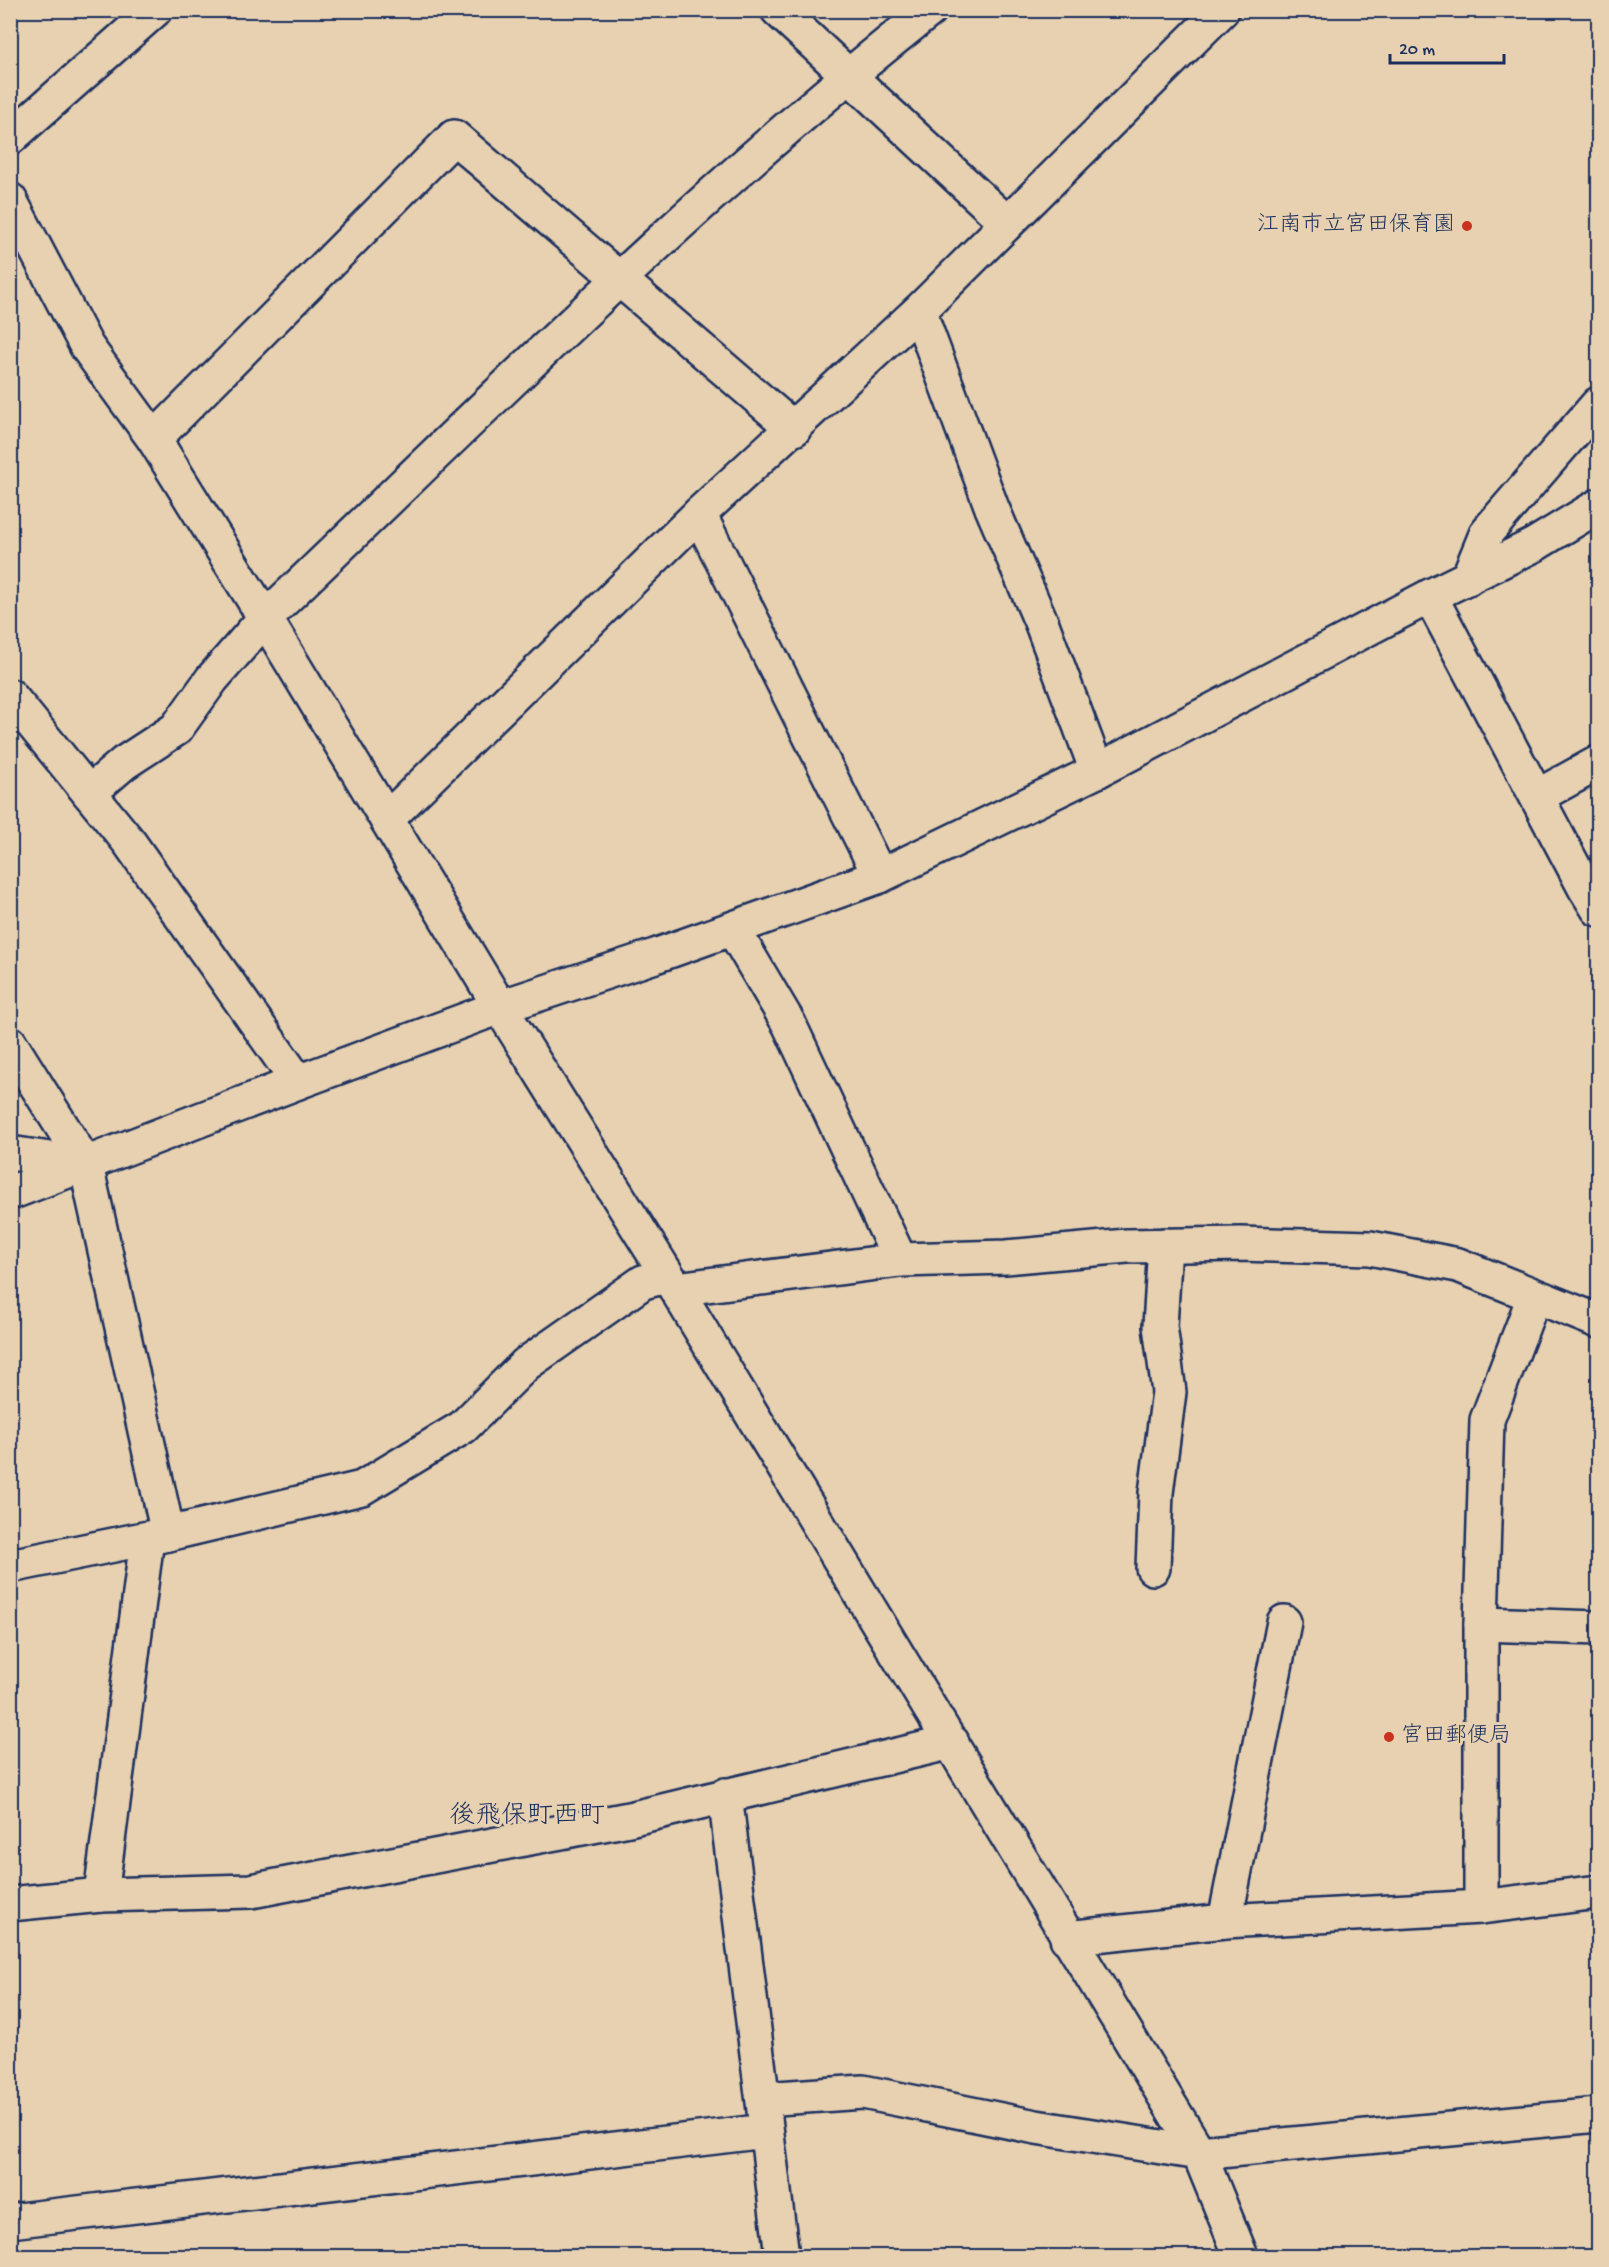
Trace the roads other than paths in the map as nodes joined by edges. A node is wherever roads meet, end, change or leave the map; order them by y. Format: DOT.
graph roads {
  1 [pos="155,10"];
  2 [pos="778,10"];
  3 [pos="930,10"];
  4 [pos="1222,10"];
  5 [pos="849,74"];
  6 [pos="10,138"];
  7 [pos="10,200"];
  8 [pos="1007,223"];
  9 [pos="621,278"];
  10 [pos="919,310"];
  11 [pos="1599,404"];
  12 [pos="794,429"];
  13 [pos="154,439"];
  14 [pos="1599,506"];
  15 [pos="699,514"];
  16 [pos="1468,578"];
  17 [pos="1430,596"];
  18 [pos="265,618"];
  19 [pos="10,696"];
  20 [pos="1599,763"];
  21 [pos="1097,771"];
  22 [pos="89,793"];
  23 [pos="1538,796"];
  24 [pos="387,819"];
  25 [pos="880,876"];
  26 [pos="1599,909"];
  27 [pos="733,929"];
  28 [pos="500,1007"];
  29 [pos="10,1043"];
  30 [pos="298,1082"];
  31 [pos="10,1153"];
  32 [pos="86,1165"];
  33 [pos="10,1193"];
  34 [pos="1165,1245"];
  35 [pos="900,1260"];
  36 [pos="671,1283"];
  37 [pos="1534,1297"];
  38 [pos="1599,1321"];
  39 [pos="157,1536"];
  40 [pos="10,1566"];
  41 [pos="1153,1568"];
  42 [pos="1284,1622"];
  43 [pos="1481,1624"];
  44 [pos="1599,1628"];
  45 [pos="952,1743"];
  46 [pos="725,1795"];
  47 [pos="1599,1892"];
  48 [pos="101,1895"];
  49 [pos="10,1904"];
  50 [pos="1481,1907"];
  51 [pos="1225,1921"];
  52 [pos="1067,1938"];
  53 [pos="765,2115"];
  54 [pos="1599,2115"];
  55 [pos="1199,2153"];
  56 [pos="10,2221"];
  57 [pos="782,2256"];
  58 [pos="1241,2256"];
  1 -- 6 [label="street"];
  2 -- 5 [label="street"];
  3 -- 5 [label="street"];
  4 -- 8 [label="street"];
  5 -- 8 [label="street"];
  5 -- 9 [label="street"];
  7 -- 13 [label="street"];
  8 -- 10 [label="street"];
  9 -- 12 [label="street"];
  9 -- 13 [label="street"];
  9 -- 18 [label="street"];
  10 -- 12 [label="street"];
  10 -- 21 [label="street"];
  11 -- 16 [label="street"];
  12 -- 15 [label="street"];
  13 -- 18 [label="street"];
  14 -- 16 [label="street"];
  15 -- 24 [label="street"];
  15 -- 25 [label="street"];
  16 -- 17 [label="street"];
  17 -- 21 [label="street"];
  17 -- 23 [label="street"];
  18 -- 22 [label="street"];
  18 -- 24 [label="street"];
  19 -- 22 [label="street"];
  20 -- 23 [label="street"];
  21 -- 25 [label="street"];
  22 -- 30 [label="street"];
  23 -- 26 [label="street"];
  24 -- 28 [label="street"];
  25 -- 27 [label="street"];
  27 -- 28 [label="street"];
  27 -- 35 [label="street"];
  28 -- 30 [label="street"];
  28 -- 36 [label="street"];
  29 -- 32 [label="street"];
  30 -- 32 [label="street"];
  31 -- 32 [label="street"];
  32 -- 33 [label="street"];
  32 -- 39 [label="street"];
  34 -- 35 [label="street"];
  34 -- 37 [label="street"];
  34 -- 41 [label="street"];
  35 -- 36 [label="street"];
  36 -- 39 [label="street"];
  36 -- 45 [label="street"];
  37 -- 38 [label="street"];
  37 -- 43 [label="street"];
  39 -- 40 [label="street"];
  39 -- 48 [label="street"];
  42 -- 51 [label="street"];
  43 -- 44 [label="street"];
  43 -- 50 [label="street"];
  45 -- 46 [label="street"];
  45 -- 52 [label="street"];
  46 -- 48 [label="street"];
  46 -- 53 [label="street"];
  47 -- 50 [label="street"];
  48 -- 49 [label="street"];
  50 -- 51 [label="street"];
  51 -- 52 [label="street"];
  52 -- 55 [label="street"];
  53 -- 55 [label="street"];
  53 -- 56 [label="street"];
  53 -- 57 [label="street"];
  54 -- 55 [label="street"];
  55 -- 58 [label="street"];
}
